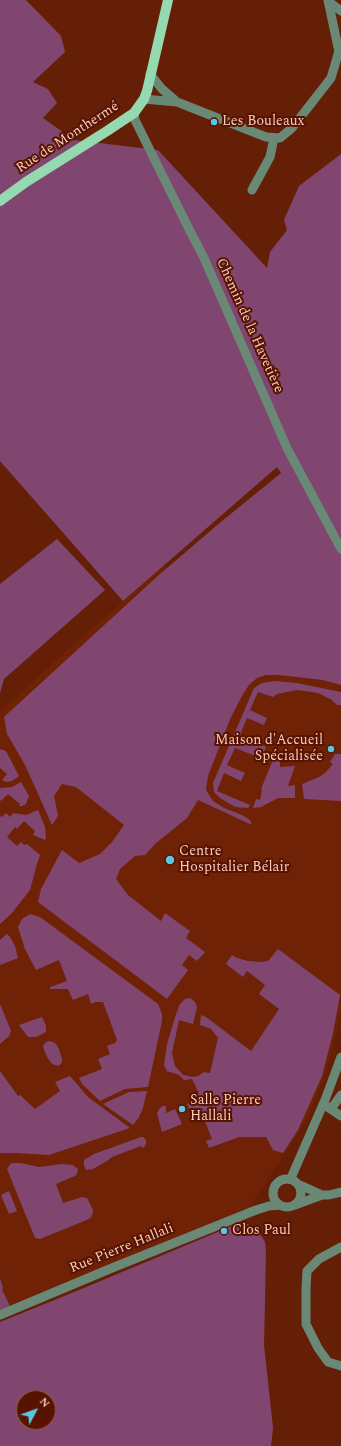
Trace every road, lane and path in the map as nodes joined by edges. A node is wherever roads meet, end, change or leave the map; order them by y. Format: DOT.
graph roads {
  1 [pos="168,0"];
  2 [pos="328,1"];
  3 [pos="341,11"];
  4 [pos="340,49"];
  5 [pos="150,74"];
  6 [pos="144,99"];
  7 [pos="177,102"];
  8 [pos="134,113"];
  9 [pos="274,138"];
  10 [pos="252,190"];
  11 [pos="0,201"];
  12 [pos="341,549"];
  13 [pos="341,1057"];
  14 [pos="341,1095"];
  15 [pos="327,1107"];
  16 [pos="341,1116"];
  17 [pos="290,1178"];
  18 [pos="300,1185"];
  19 [pos="272,1189"];
  20 [pos="341,1192"];
  21 [pos="322,1195"];
  22 [pos="280,1204"];
  23 [pos="294,1205"];
  24 [pos="256,1210"];
  25 [pos="341,1247"];
  26 [pos="0,1316"];
  27 [pos="341,1366"];
  1 -- 5 [label="main road, Rue de Monthermé"];
  2 -- 3 [label="street"];
  2 -- 4 [label="street"];
  4 -- 9 [label="street"];
  5 -- 6 [label="main road, Rue de Monthermé"];
  5 -- 7 [label="street"];
  6 -- 7 [label="street"];
  6 -- 8 [label="main road, Rue de Monthermé"];
  7 -- 9 [label="street"];
  8 -- 11 [label="main road, Rue de Monthermé"];
  8 -- 12 [label="street, Chemin de la Havetière"];
  9 -- 10 [label="street"];
  13 -- 15 [label="street"];
  14 -- 15 [label="street"];
  15 -- 16 [label="street"];
  15 -- 17 [label="street"];
  17 -- 18 [label="street"];
  17 -- 19 [label="street"];
  18 -- 21 [label="street"];
  18 -- 23 [label="street"];
  19 -- 22 [label="street"];
  19 -- 24 [label="street, Rue Pierre Hallali"];
  20 -- 21 [label="street"];
  21 -- 23 [label="street"];
  22 -- 23 [label="street"];
  22 -- 24 [label="street, Rue Pierre Hallali"];
  24 -- 26 [label="street, Rue Pierre Hallali"];
  25 -- 27 [label="street"];
}
